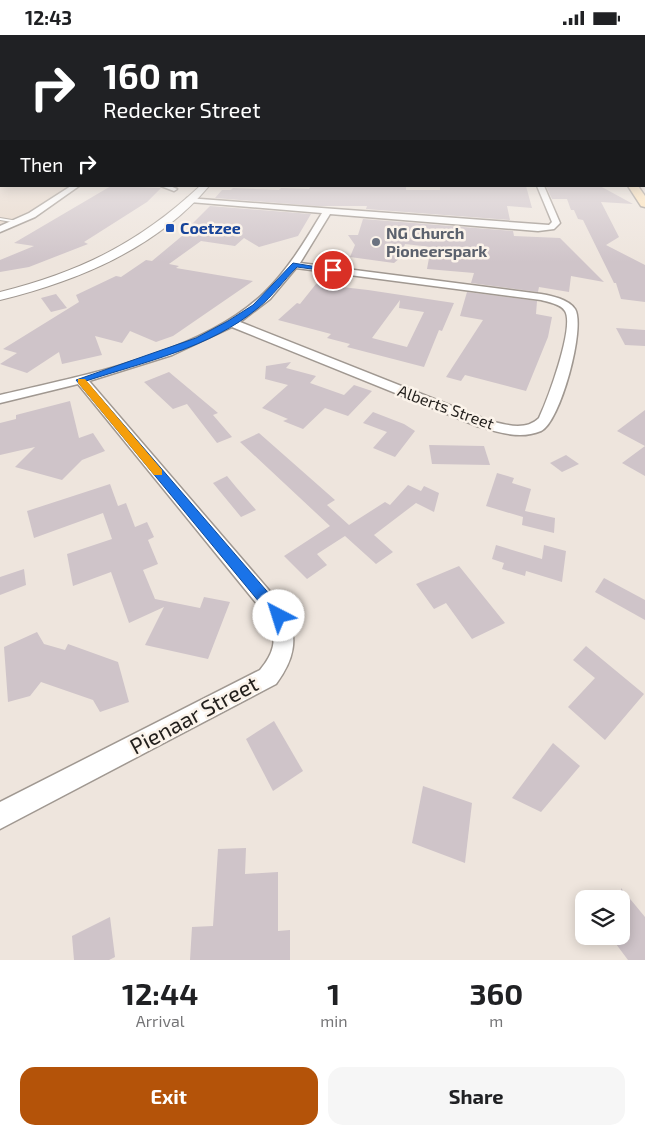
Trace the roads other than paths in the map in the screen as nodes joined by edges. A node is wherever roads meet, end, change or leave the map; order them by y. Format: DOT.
graph roads {
  1 [pos="74,187"];
  2 [pos="167,187"];
  3 [pos="204,187"];
  4 [pos="540,187"];
  5 [pos="633,187"];
  6 [pos="174,189"];
  7 [pos="190,200"];
  8 [pos="645,204"];
  9 [pos="328,210"];
  10 [pos="0,219"];
  11 [pos="18,222"];
  12 [pos="0,229"];
  13 [pos="295,265"];
  14 [pos="0,296"];
  15 [pos="231,323"];
  16 [pos="81,380"];
  17 [pos="0,399"];
  18 [pos="0,816"];
  1 -- 11 [label="street"];
  2 -- 6 [label="street"];
  3 -- 7 [label="street"];
  4 -- 9 [label="street"];
  5 -- 8 [label="main road"];
  7 -- 9 [label="street"];
  7 -- 14 [label="street"];
  9 -- 13 [label="street"];
  10 -- 11 [label="lane"];
  11 -- 12 [label="street"];
  13 -- 15 [label="street"];
  13 -- 15 [label="street, Alberts Street"];
  15 -- 16 [label="street"];
  16 -- 17 [label="street"];
  16 -- 18 [label="street, Pienaar Street"];
}
